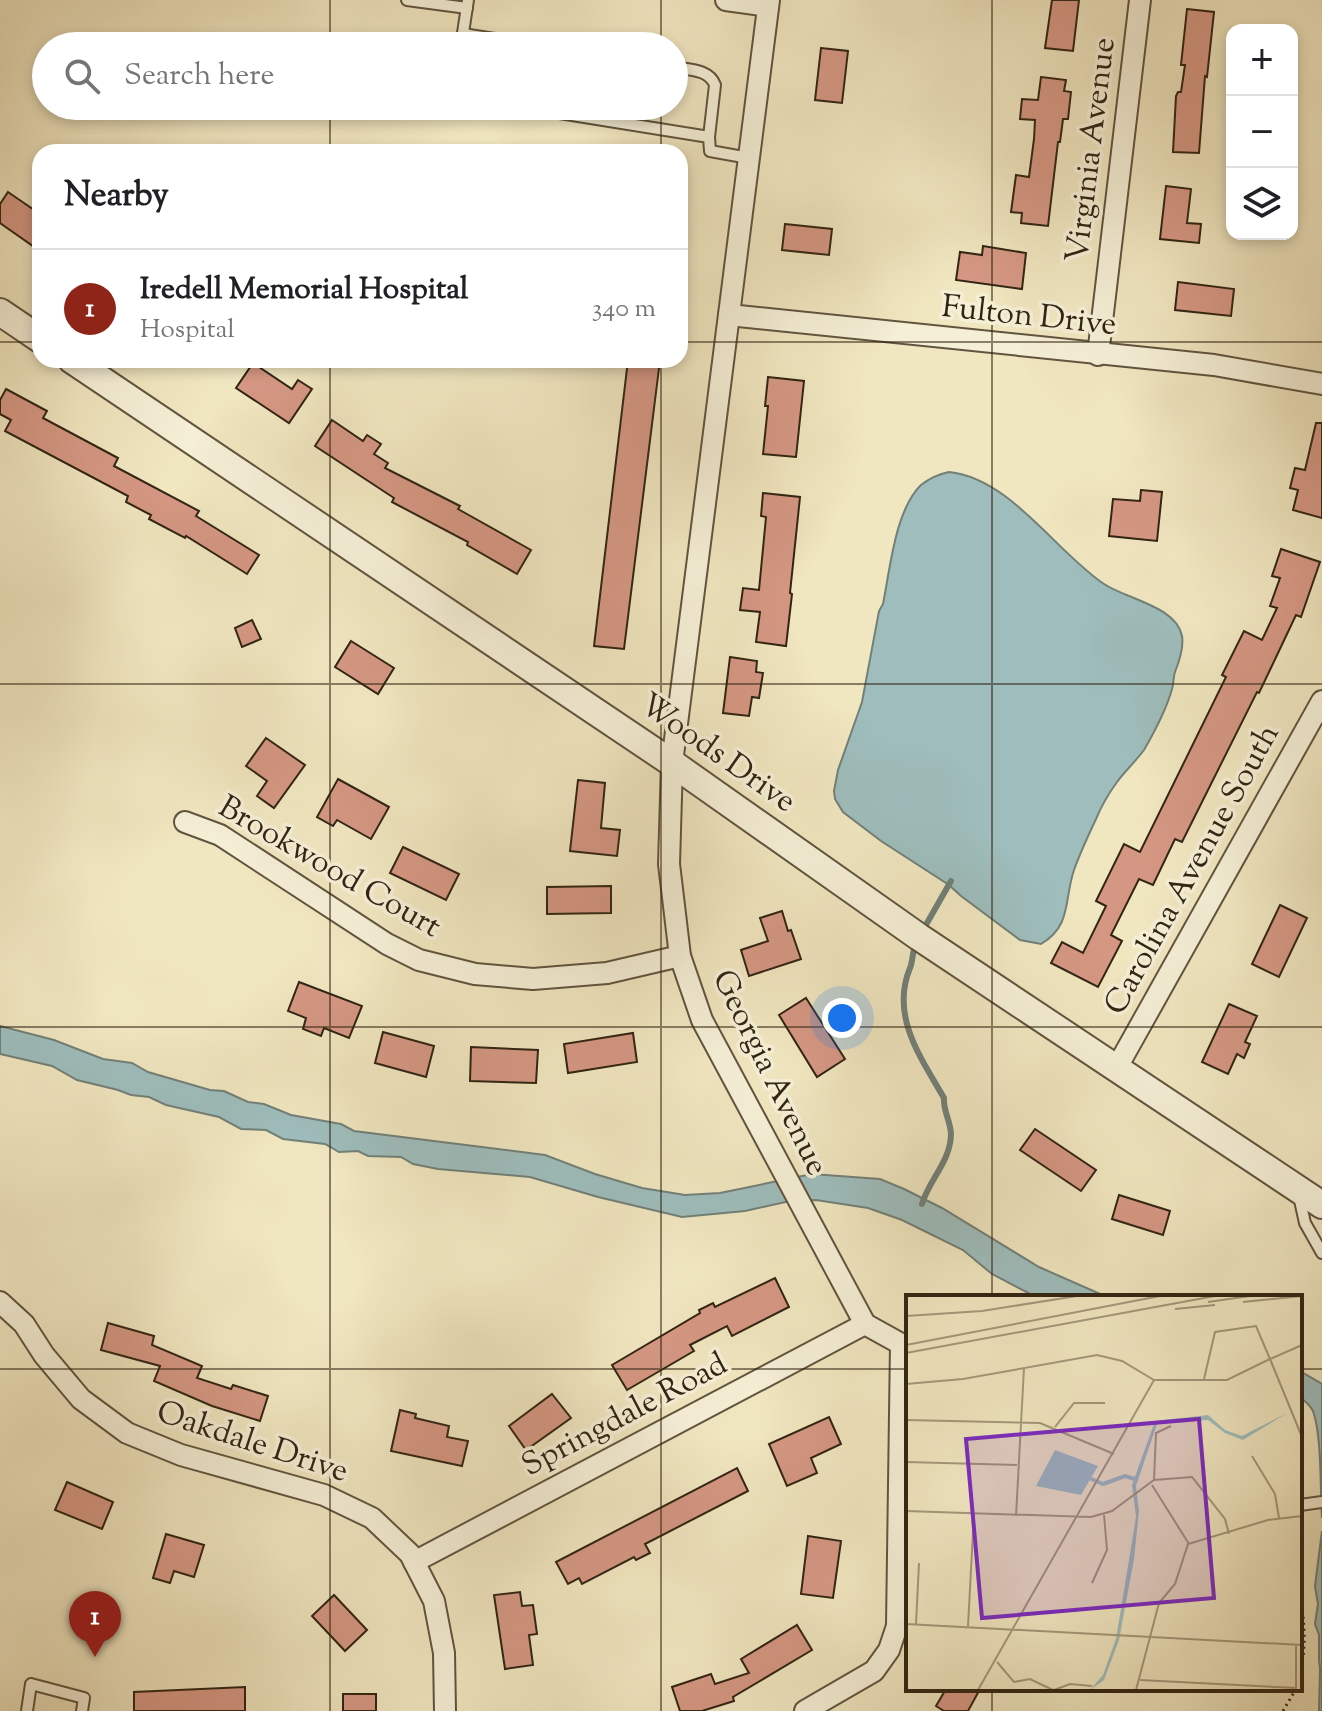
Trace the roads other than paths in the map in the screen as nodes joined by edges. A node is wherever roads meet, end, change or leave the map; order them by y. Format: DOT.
graph roads {
  1 [pos="407,0"];
  2 [pos="726,0"];
  3 [pos="1140,0"];
  4 [pos="768,3"];
  5 [pos="467,4"];
  6 [pos="463,32"];
  7 [pos="688,70"];
  8 [pos="603,120"];
  9 [pos="709,137"];
  10 [pos="749,158"];
  11 [pos="0,312"];
  12 [pos="729,315"];
  13 [pos="32,334"];
  14 [pos="1098,355"];
  15 [pos="84,368"];
  16 [pos="1322,384"];
  17 [pos="1322,701"];
  18 [pos="672,763"];
  19 [pos="185,822"];
  20 [pos="680,956"];
  21 [pos="1116,1069"];
  22 [pos="1298,1189"];
  23 [pos="1322,1205"];
  24 [pos="1322,1253"];
  25 [pos="0,1302"];
  26 [pos="865,1324"];
  27 [pos="905,1344"];
  28 [pos="1322,1502"];
  29 [pos="1304,1504"];
  30 [pos="414,1562"];
  31 [pos="27,1711"];
  32 [pos="82,1711"];
  33 [pos="445,1711"];
  34 [pos="805,1711"];
  1 -- 5 [label="lane"];
  2 -- 4 [label="street"];
  3 -- 14 [label="street, Virginia Avenue"];
  4 -- 10 [label="street, Georgia Avenue"];
  5 -- 6 [label="lane"];
  7 -- 9 [label="lane"];
  8 -- 9 [label="lane"];
  9 -- 10 [label="lane"];
  10 -- 12 [label="street, Georgia Avenue"];
  11 -- 13 [label="street"];
  12 -- 14 [label="street, Fulton Drive"];
  12 -- 18 [label="street, Georgia Avenue"];
  14 -- 16 [label="street, Fulton Drive"];
  15 -- 18 [label="street, Woods Drive"];
  17 -- 21 [label="street, Carolina Avenue South"];
  18 -- 20 [label="street, Georgia Avenue"];
  18 -- 21 [label="street, Woods Drive"];
  19 -- 20 [label="street, Brookwood Court"];
  20 -- 26 [label="street, Georgia Avenue"];
  21 -- 22 [label="street, Woods Drive"];
  22 -- 23 [label="street, Woods Drive"];
  22 -- 24 [label="lane"];
  25 -- 30 [label="street, Oakdale Drive"];
  26 -- 27 [label="street"];
  26 -- 30 [label="street, Springdale Road"];
  27 -- 34 [label="street"];
  28 -- 29 [label="lane"];
  30 -- 33 [label="street, Oakdale Drive"];
  31 -- 32 [label="lane"];
}
